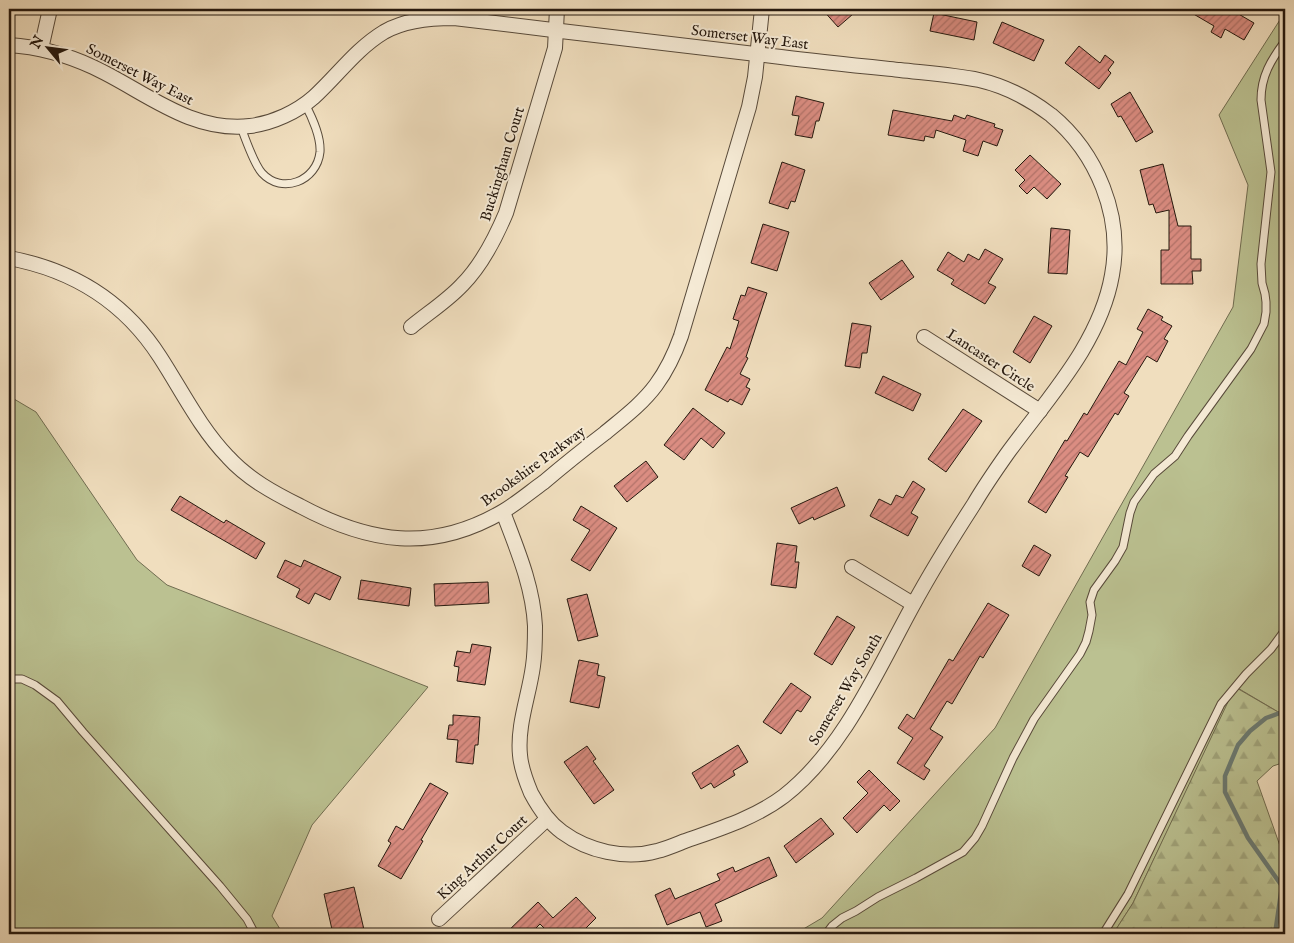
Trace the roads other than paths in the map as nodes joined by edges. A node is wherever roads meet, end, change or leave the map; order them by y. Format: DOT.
graph roads {
  1 [pos="50,9"];
  2 [pos="557,9"];
  3 [pos="762,9"];
  4 [pos="556,30"];
  5 [pos="1285,41"];
  6 [pos="9,45"];
  7 [pos="41,48"];
  8 [pos="758,54"];
  9 [pos="305,104"];
  10 [pos="241,127"];
  11 [pos="1089,160"];
  12 [pos="9,258"];
  13 [pos="411,327"];
  14 [pos="924,337"];
  15 [pos="1040,411"];
  16 [pos="503,512"];
  17 [pos="852,567"];
  18 [pos="913,604"];
  19 [pos="1285,630"];
  20 [pos="9,678"];
  21 [pos="547,819"];
  22 [pos="439,919"];
  23 [pos="255,934"];
  24 [pos="826,934"];
  25 [pos="1103,934"];
  1 -- 7 [label="street"];
  2 -- 4 [label="street, Buckingham Court"];
  3 -- 8 [label="street, Brookshire Parkway"];
  4 -- 8 [label="street, Somerset Way East"];
  4 -- 9 [label="street, Somerset Way East"];
  4 -- 13 [label="street, Buckingham Court"];
  5 -- 24 [label="lane"];
  6 -- 7 [label="street, Somerset Way East"];
  7 -- 10 [label="street, Somerset Way East"];
  8 -- 11 [label="street, Somerset Way East"];
  8 -- 16 [label="street, Brookshire Parkway"];
  9 -- 10 [label="street, Somerset Way East"];
  9 -- 10 [label="lane"];
  11 -- 15 [label="street, Somerset Way South"];
  12 -- 16 [label="street, Brookshire Parkway"];
  14 -- 15 [label="street, Lancaster Circle"];
  15 -- 18 [label="street, Somerset Way South"];
  16 -- 21 [label="street, Somerset Way South"];
  17 -- 18 [label="street"];
  18 -- 21 [label="street, Somerset Way South"];
  19 -- 25 [label="lane"];
  20 -- 23 [label="lane"];
  21 -- 22 [label="street, King Arthur Court"];
}
